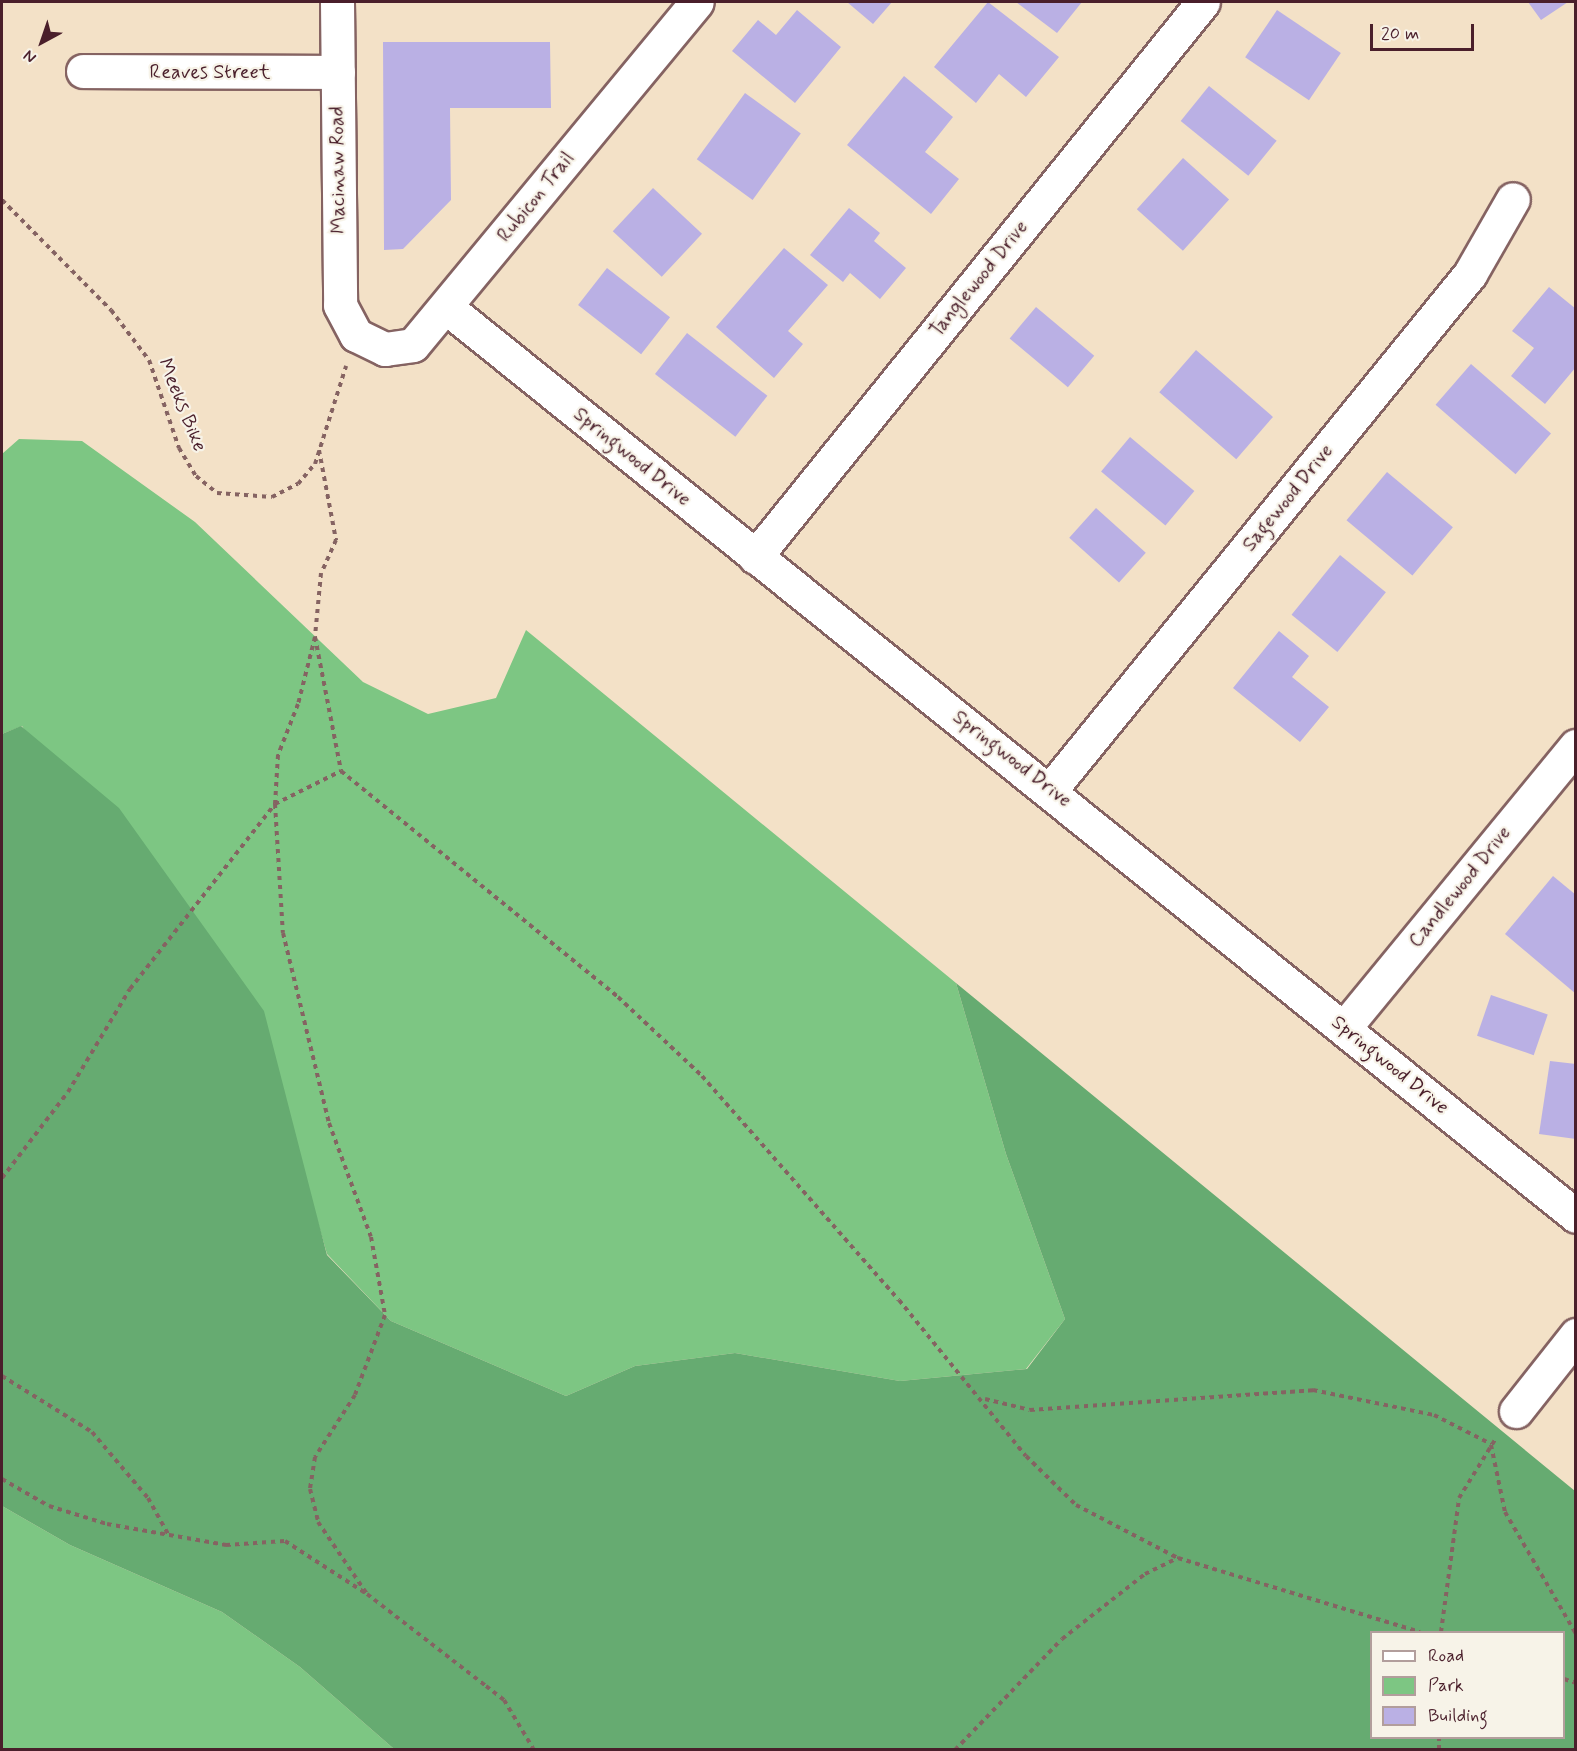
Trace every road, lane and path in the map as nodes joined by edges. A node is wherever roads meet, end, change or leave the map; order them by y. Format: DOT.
graph roads {
  1 [pos="337,2"];
  2 [pos="697,2"];
  3 [pos="1203,2"];
  4 [pos="83,71"];
  5 [pos="338,72"];
  6 [pos="1513,199"];
  7 [pos="2,200"];
  8 [pos="446,307"];
  9 [pos="356,335"];
  10 [pos="319,450"];
  11 [pos="755,557"];
  12 [pos="315,637"];
  13 [pos="1575,746"];
  14 [pos="341,771"];
  15 [pos="1051,789"];
  16 [pos="275,804"];
  17 [pos="1344,1028"];
  18 [pos="2,1178"];
  19 [pos="1575,1216"];
  20 [pos="1575,1335"];
  21 [pos="2,1376"];
  22 [pos="984,1399"];
  23 [pos="1516,1411"];
  24 [pos="1491,1444"];
  25 [pos="2,1479"];
  26 [pos="169,1535"];
  27 [pos="1178,1558"];
  28 [pos="368,1594"];
  29 [pos="1417,1631"];
  30 [pos="1441,1631"];
  31 [pos="1575,1634"];
  32 [pos="534,1749"];
  33 [pos="955,1749"];
  1 -- 5 [label="street, Macinaw Road"];
  2 -- 8 [label="street, Rubicon Trail"];
  3 -- 11 [label="street, Tanglewood Drive"];
  4 -- 5 [label="street, Reaves Street"];
  5 -- 9 [label="street, Macinaw Road"];
  6 -- 15 [label="street, Sagewood Drive"];
  7 -- 10 [label="path, Meeks Bike"];
  8 -- 9 [label="street, Rubicon Trail"];
  8 -- 11 [label="street, Springwood Drive"];
  9 -- 10 [label="path, Meeks Bike"];
  10 -- 12 [label="path"];
  11 -- 15 [label="street, Springwood Drive"];
  12 -- 14 [label="path"];
  12 -- 16 [label="path"];
  13 -- 17 [label="street, Candlewood Drive"];
  14 -- 16 [label="path"];
  14 -- 22 [label="path"];
  15 -- 17 [label="street, Springwood Drive"];
  16 -- 18 [label="path"];
  16 -- 28 [label="path"];
  17 -- 19 [label="street, Springwood Drive"];
  20 -- 23 [label="street"];
  21 -- 26 [label="path"];
  22 -- 24 [label="path"];
  22 -- 27 [label="path"];
  24 -- 30 [label="path"];
  24 -- 31 [label="path"];
  25 -- 26 [label="path"];
  26 -- 28 [label="path"];
  27 -- 29 [label="path"];
  27 -- 33 [label="path"];
  28 -- 32 [label="path"];
}
